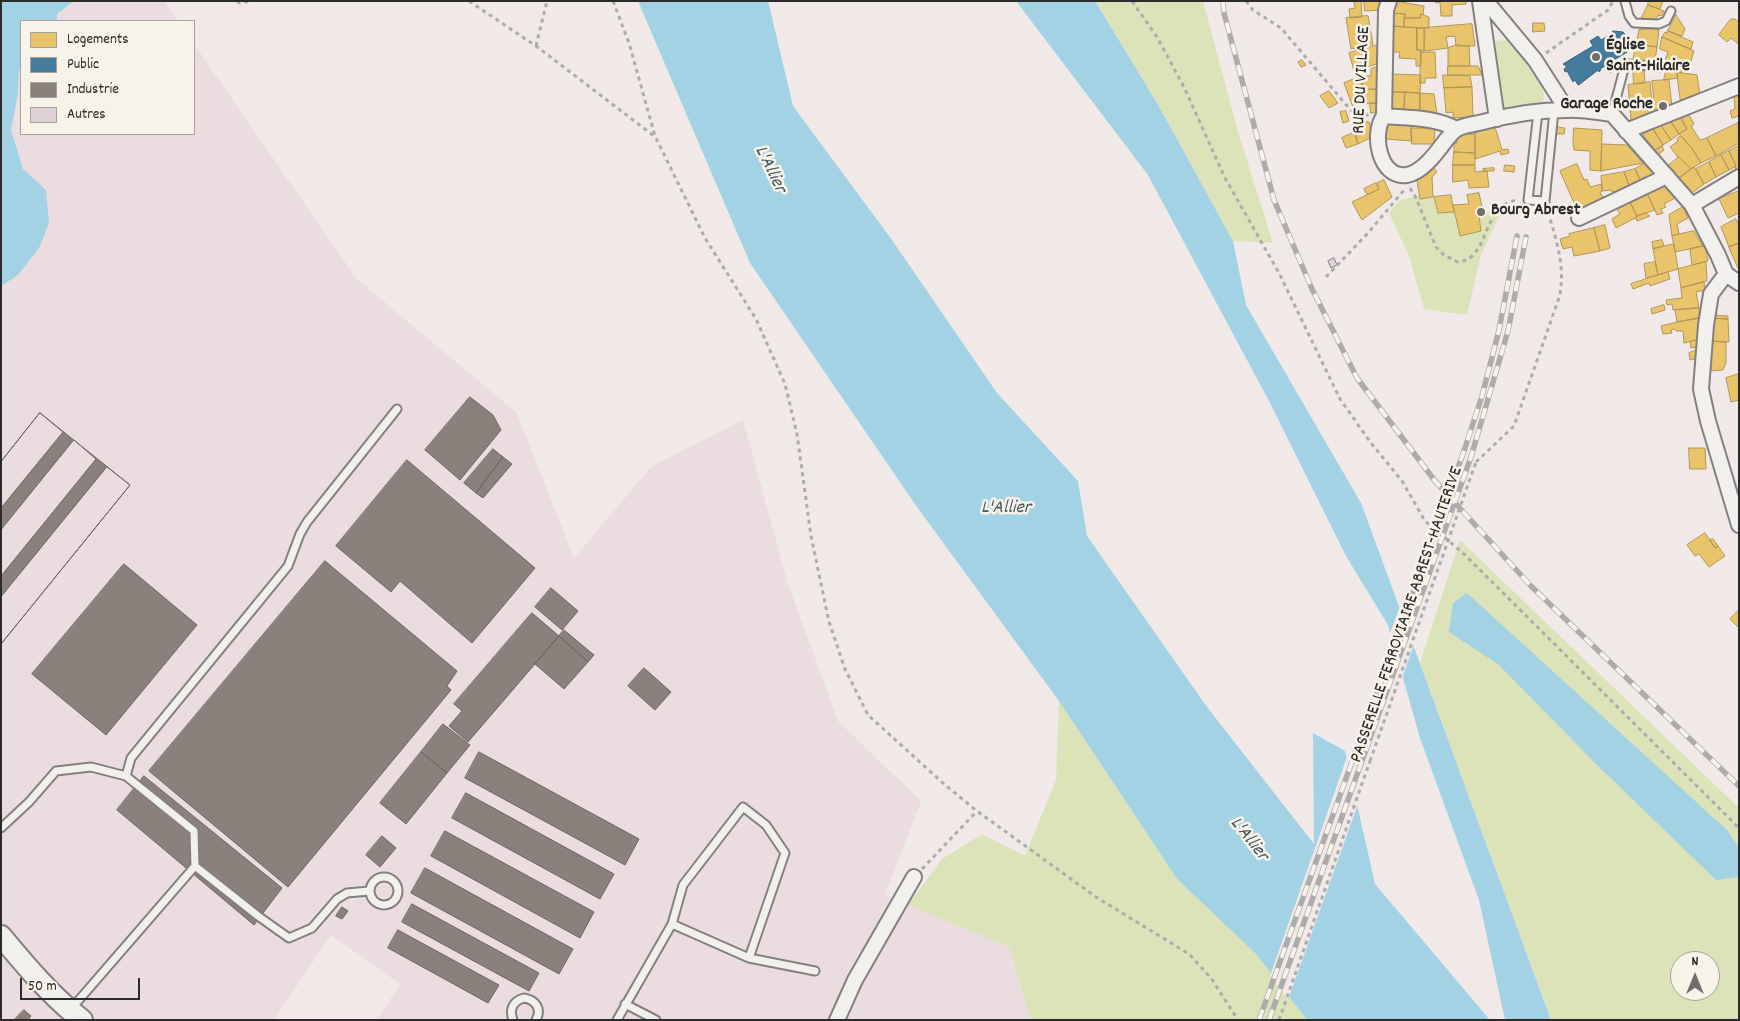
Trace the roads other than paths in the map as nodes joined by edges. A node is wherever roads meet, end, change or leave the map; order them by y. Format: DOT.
graph roads {
  1 [pos="1389,1"];
  2 [pos="1480,1"];
  3 [pos="1486,1"];
  4 [pos="1625,1"];
  5 [pos="1671,11"];
  6 [pos="1660,67"];
  7 [pos="1739,86"];
  8 [pos="1561,110"];
  9 [pos="1538,112"];
  10 [pos="1612,114"];
  11 [pos="1384,116"];
  12 [pos="1496,119"];
  13 [pos="1456,129"];
  14 [pos="1626,131"];
  15 [pos="1667,176"];
  16 [pos="1739,177"];
  17 [pos="1692,205"];
  18 [pos="1579,218"];
  19 [pos="1726,274"];
  20 [pos="1739,282"];
  21 [pos="397,409"];
  22 [pos="1739,525"];
  23 [pos="126,776"];
  24 [pos="1,828"];
  25 [pos="195,866"];
  26 [pos="914,877"];
  27 [pos="369,892"];
  28 [pos="672,924"];
  29 [pos="1,936"];
  30 [pos="749,958"];
  31 [pos="815,971"];
  32 [pos="625,1004"];
  33 [pos="79,1017"];
  34 [pos="513,1020"];
  35 [pos="536,1020"];
  36 [pos="617,1020"];
  37 [pos="656,1020"];
  38 [pos="837,1020"];
  1 -- 11 [label="street, RUE DU VILLAGE"];
  2 -- 12 [label="street"];
  3 -- 8 [label="street"];
  4 -- 5 [label="lane"];
  6 -- 10 [label="lane"];
  7 -- 14 [label="street"];
  8 -- 9 [label="street"];
  8 -- 9 [label="lane"];
  8 -- 10 [label="street"];
  9 -- 12 [label="street"];
  10 -- 14 [label="street"];
  11 -- 13 [label="street"];
  11 -- 13 [label="street, RUE DU VILLAGE"];
  12 -- 13 [label="street"];
  14 -- 15 [label="street"];
  15 -- 17 [label="street"];
  15 -- 18 [label="street"];
  16 -- 17 [label="street"];
  17 -- 19 [label="street"];
  19 -- 20 [label="street"];
  19 -- 22 [label="street"];
  21 -- 23 [label="lane"];
  23 -- 24 [label="lane"];
  23 -- 25 [label="lane"];
  25 -- 27 [label="lane"];
  25 -- 33 [label="lane"];
  26 -- 38 [label="street"];
  27 -- 27 [label="lane"];
  28 -- 30 [label="lane"];
  28 -- 30 [label="lane"];
  28 -- 32 [label="lane"];
  29 -- 33 [label="main road"];
  30 -- 31 [label="lane"];
  32 -- 36 [label="lane"];
  32 -- 37 [label="lane"];
  34 -- 35 [label="lane"];
}
